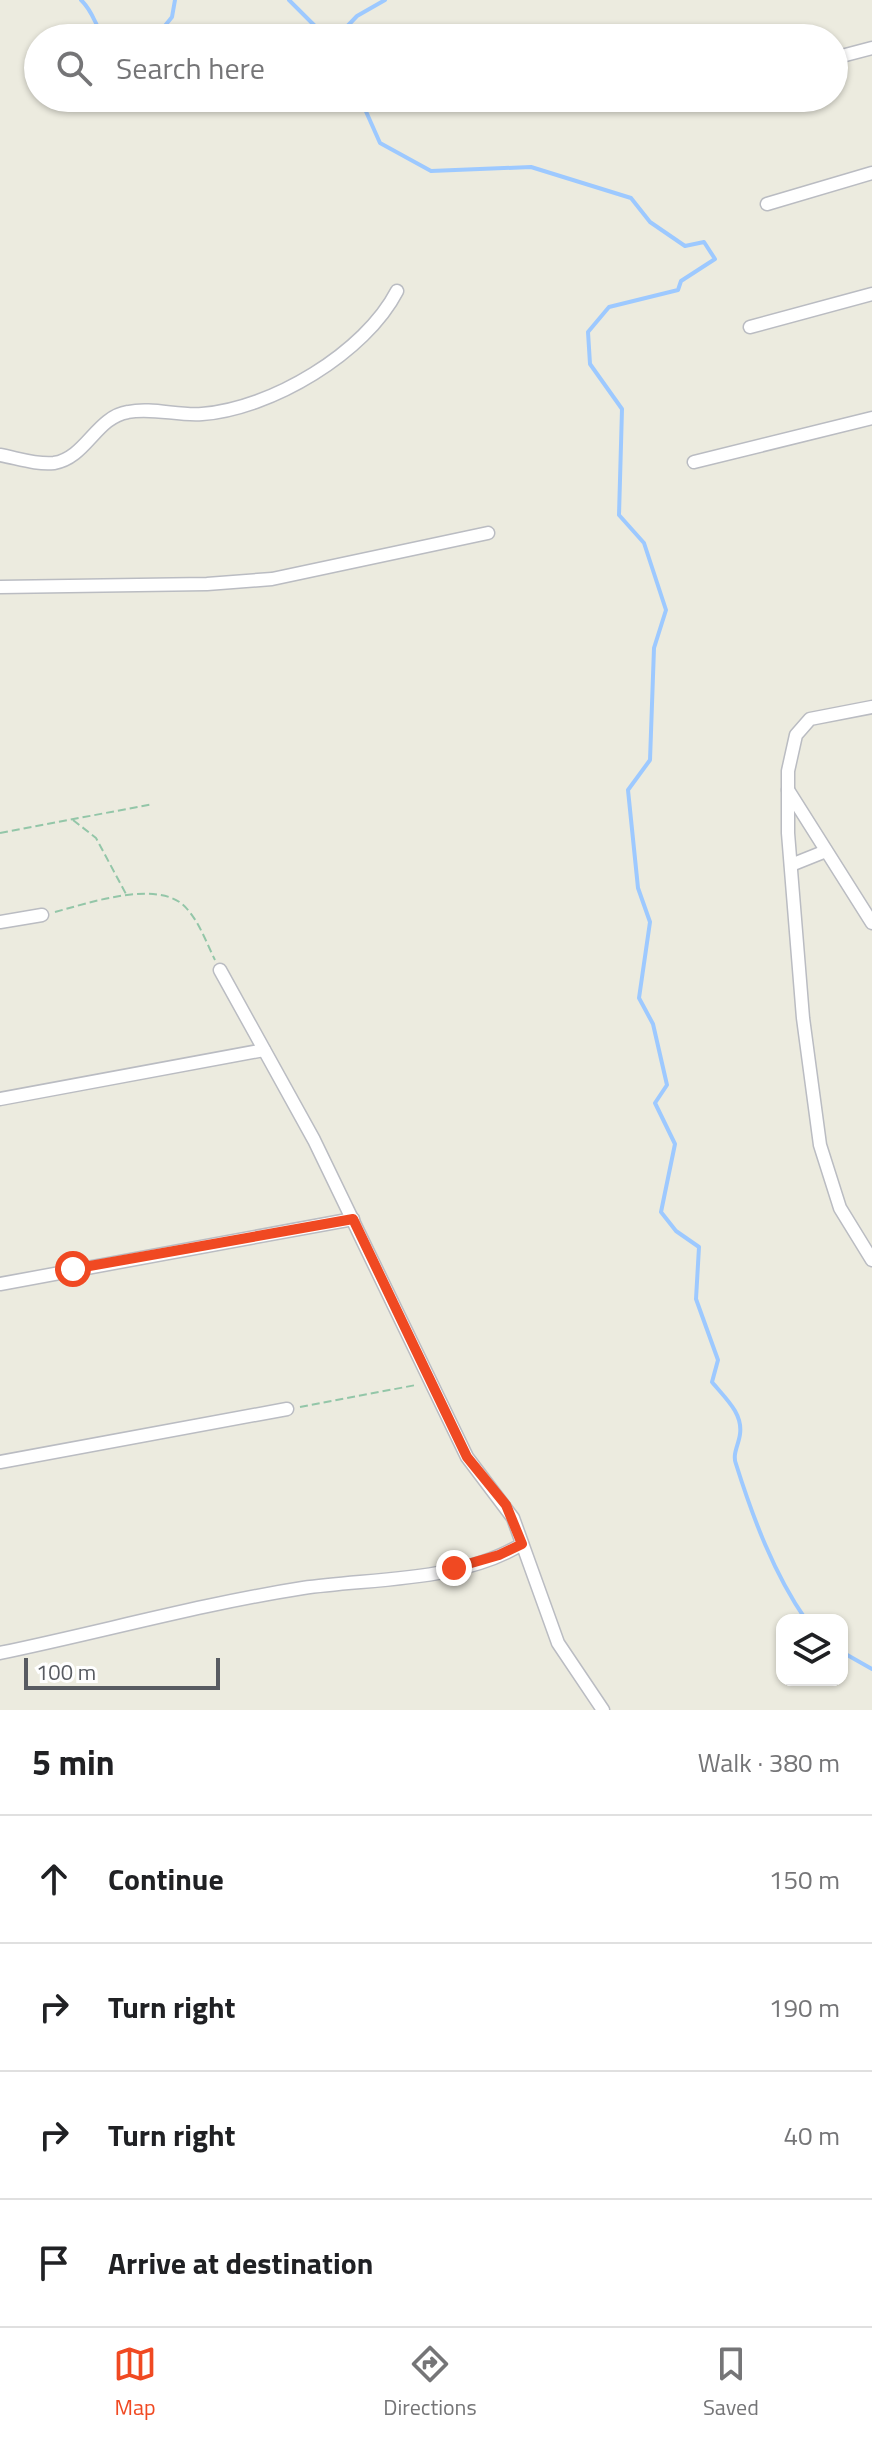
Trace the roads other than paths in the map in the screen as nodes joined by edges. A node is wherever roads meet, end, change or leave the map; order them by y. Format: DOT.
graph roads {
  1 [pos="872,48"];
  2 [pos="848,54"];
  3 [pos="872,173"];
  4 [pos="767,204"];
  5 [pos="397,291"];
  6 [pos="872,294"];
  7 [pos="750,327"];
  8 [pos="872,418"];
  9 [pos="0,455"];
  10 [pos="694,462"];
  11 [pos="488,533"];
  12 [pos="0,587"];
  13 [pos="872,707"];
  14 [pos="788,790"];
  15 [pos="826,851"];
  16 [pos="791,865"];
  17 [pos="42,915"];
  18 [pos="0,922"];
  19 [pos="872,923"];
  20 [pos="220,970"];
  21 [pos="264,1050"];
  22 [pos="0,1099"];
  23 [pos="353,1219"];
  24 [pos="872,1260"];
  25 [pos="0,1284"];
  26 [pos="287,1409"];
  27 [pos="0,1462"];
  28 [pos="522,1544"];
  29 [pos="0,1653"];
  30 [pos="603,1710"];
  1 -- 2 [label="street"];
  3 -- 4 [label="street"];
  5 -- 9 [label="street"];
  6 -- 7 [label="street"];
  8 -- 10 [label="street"];
  11 -- 12 [label="street"];
  13 -- 14 [label="street"];
  14 -- 15 [label="street"];
  14 -- 16 [label="street"];
  15 -- 16 [label="street"];
  15 -- 19 [label="street"];
  16 -- 24 [label="street"];
  17 -- 18 [label="street"];
  20 -- 21 [label="street"];
  21 -- 22 [label="street"];
  21 -- 23 [label="street"];
  23 -- 25 [label="street"];
  23 -- 28 [label="street"];
  26 -- 27 [label="street"];
  28 -- 29 [label="street"];
  28 -- 30 [label="street"];
}
